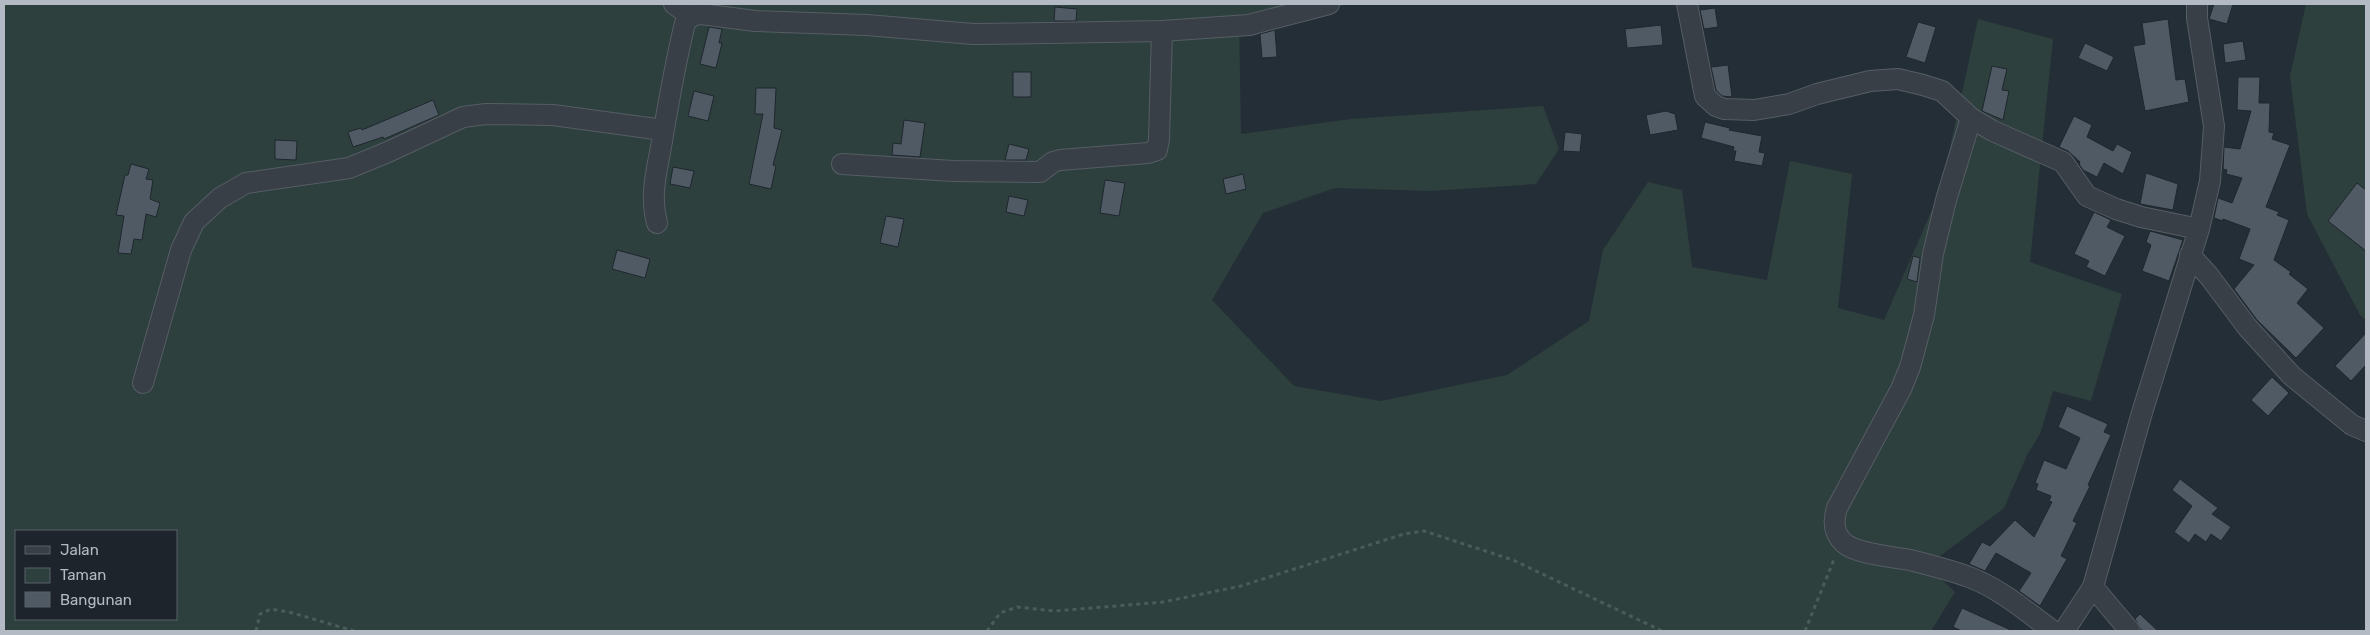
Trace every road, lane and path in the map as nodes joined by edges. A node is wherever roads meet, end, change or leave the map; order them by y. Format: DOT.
graph roads {
  1 [pos="674,4"];
  2 [pos="1329,4"];
  3 [pos="1687,4"];
  4 [pos="2197,4"];
  5 [pos="691,16"];
  6 [pos="1162,31"];
  7 [pos="1971,118"];
  8 [pos="663,130"];
  9 [pos="842,164"];
  10 [pos="657,223"];
  11 [pos="2199,229"];
  12 [pos="2190,256"];
  13 [pos="143,382"];
  14 [pos="2366,431"];
  15 [pos="1842,540"];
  16 [pos="2093,588"];
  17 [pos="256,631"];
  18 [pos="354,631"];
  19 [pos="986,631"];
  20 [pos="1662,631"];
  21 [pos="1804,631"];
  22 [pos="2053,631"];
  23 [pos="2064,631"];
  24 [pos="2130,631"];
  1 -- 5 [label="street"];
  2 -- 6 [label="street"];
  3 -- 7 [label="street"];
  4 -- 11 [label="street"];
  5 -- 6 [label="street"];
  5 -- 8 [label="street"];
  6 -- 9 [label="street"];
  7 -- 11 [label="street"];
  7 -- 15 [label="street"];
  8 -- 10 [label="street"];
  8 -- 13 [label="street"];
  11 -- 12 [label="street"];
  12 -- 14 [label="street"];
  12 -- 16 [label="street"];
  15 -- 21 [label="path"];
  15 -- 22 [label="street"];
  16 -- 23 [label="street"];
  16 -- 24 [label="street"];
  17 -- 18 [label="path"];
  19 -- 20 [label="path"];
}
